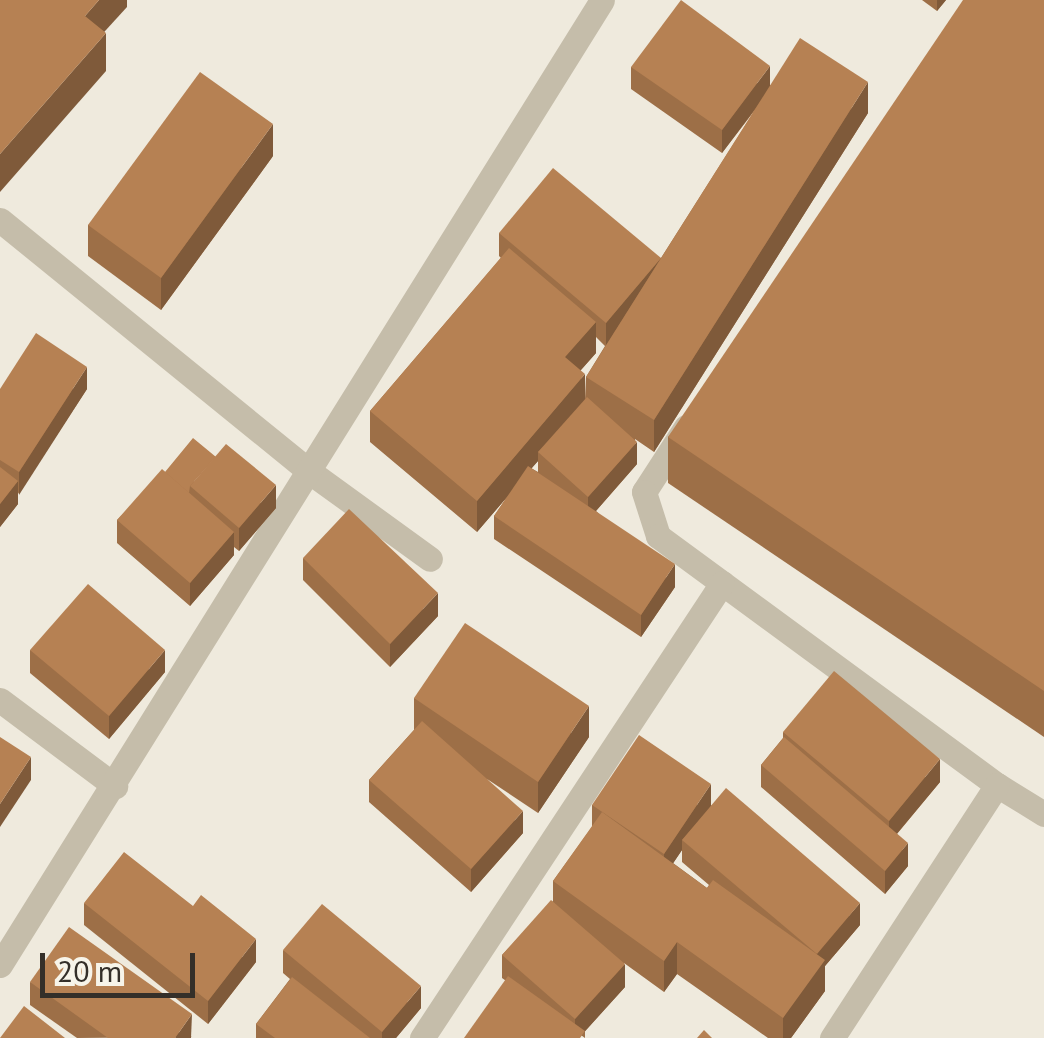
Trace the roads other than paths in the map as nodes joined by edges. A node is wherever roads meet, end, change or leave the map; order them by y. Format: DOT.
graph roads {
  1 [pos="602,0"];
  2 [pos="0,220"];
  3 [pos="698,410"];
  4 [pos="310,472"];
  5 [pos="430,559"];
  6 [pos="722,583"];
  7 [pos="0,700"];
  8 [pos="998,785"];
  9 [pos="115,786"];
  10 [pos="1044,814"];
  11 [pos="0,965"];
  12 [pos="422,1038"];
  13 [pos="832,1038"];
  1 -- 4 [label="street"];
  2 -- 4 [label="street"];
  3 -- 6 [label="street"];
  4 -- 5 [label="street"];
  4 -- 9 [label="street"];
  6 -- 8 [label="street"];
  6 -- 12 [label="street"];
  7 -- 9 [label="street"];
  8 -- 10 [label="street"];
  8 -- 13 [label="street"];
  9 -- 11 [label="street"];
}
